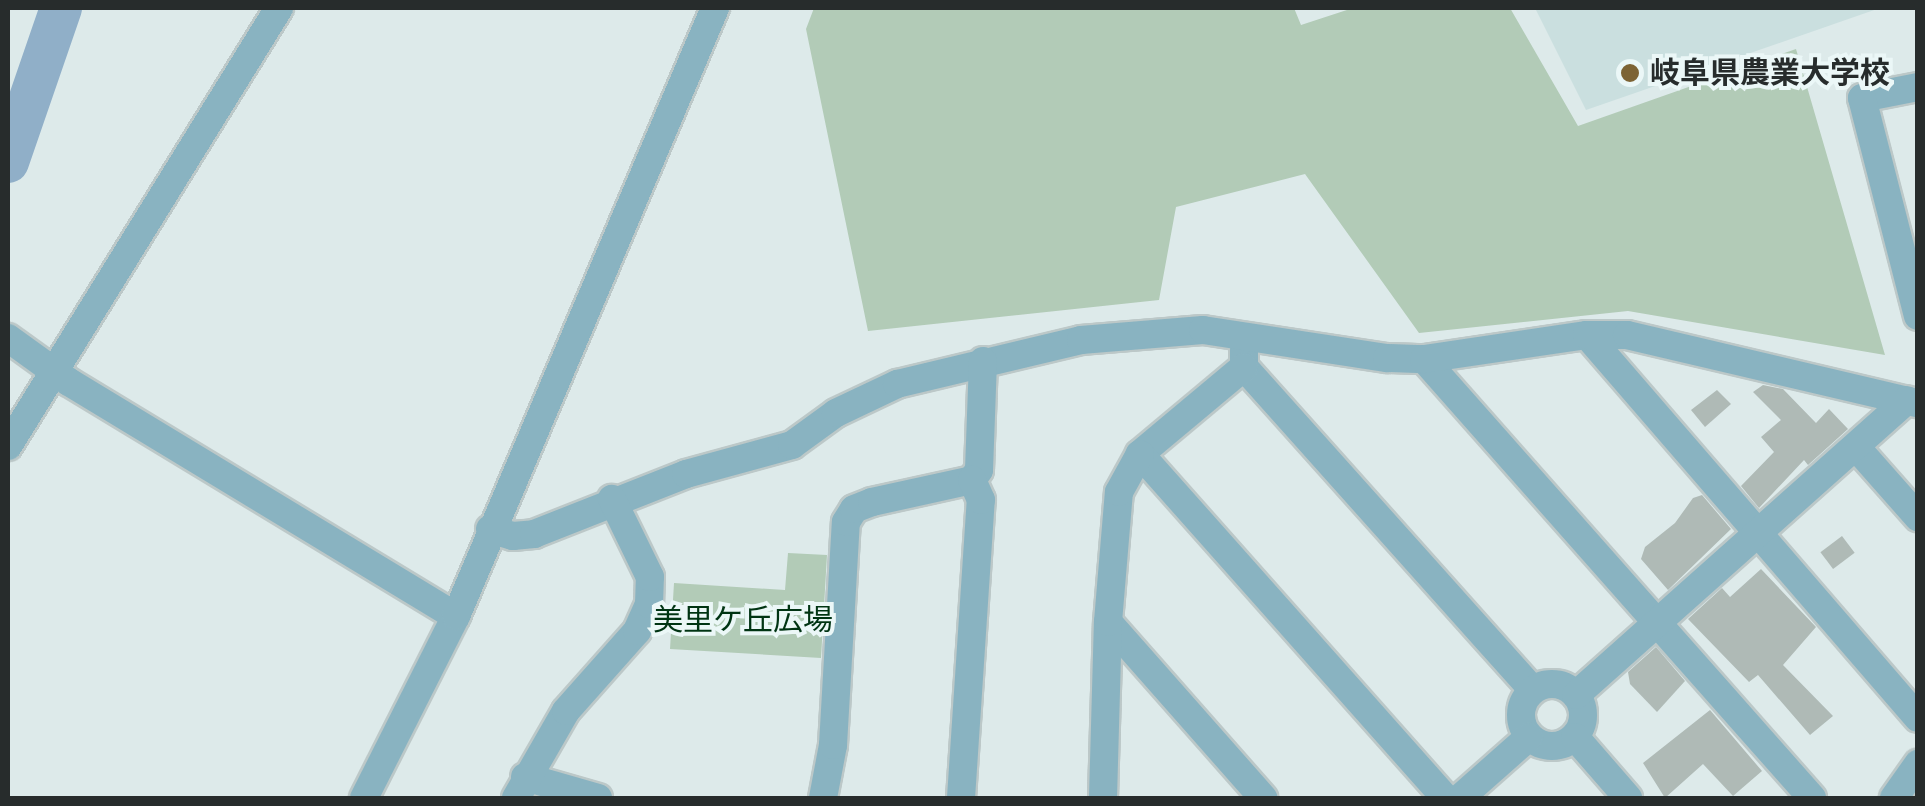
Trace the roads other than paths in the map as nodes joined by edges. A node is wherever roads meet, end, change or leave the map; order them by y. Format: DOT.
graph roads {
  1 [pos="279,8"];
  2 [pos="715,8"];
  3 [pos="1918,87"];
  4 [pos="1918,316"];
  5 [pos="1245,333"];
  6 [pos="1587,335"];
  7 [pos="8,338"];
  8 [pos="1424,359"];
  9 [pos="983,362"];
  10 [pos="1244,366"];
  11 [pos="54,370"];
  12 [pos="1912,402"];
  13 [pos="8,446"];
  14 [pos="1856,446"];
  15 [pos="1140,454"];
  16 [pos="972,480"];
  17 [pos="612,500"];
  18 [pos="1918,517"];
  19 [pos="490,529"];
  20 [pos="1758,534"];
  21 [pos="456,616"];
  22 [pos="1108,622"];
  23 [pos="1656,623"];
  24 [pos="1532,690"];
  25 [pos="1576,696"];
  26 [pos="1918,718"];
  27 [pos="1529,737"];
  28 [pos="1575,737"];
  29 [pos="1918,764"];
  30 [pos="521,788"];
  31 [pos="364,798"];
  32 [pos="598,798"];
  33 [pos="823,798"];
  34 [pos="960,798"];
  35 [pos="1103,798"];
  36 [pos="1263,798"];
  37 [pos="1445,798"];
  38 [pos="1460,798"];
  39 [pos="1628,798"];
  40 [pos="1812,798"];
  41 [pos="1894,798"];
  1 -- 11 [label="street"];
  2 -- 19 [label="street"];
  3 -- 4 [label="street"];
  5 -- 8 [label="street"];
  5 -- 9 [label="street"];
  5 -- 10 [label="street"];
  6 -- 8 [label="street"];
  6 -- 12 [label="street"];
  6 -- 20 [label="street"];
  7 -- 11 [label="street"];
  8 -- 23 [label="street"];
  9 -- 16 [label="street"];
  9 -- 17 [label="street"];
  10 -- 15 [label="street"];
  10 -- 24 [label="street"];
  11 -- 13 [label="street"];
  11 -- 21 [label="street"];
  12 -- 14 [label="street"];
  14 -- 18 [label="street"];
  14 -- 20 [label="street"];
  15 -- 22 [label="street"];
  15 -- 37 [label="street"];
  16 -- 33 [label="street"];
  16 -- 34 [label="street"];
  17 -- 19 [label="street"];
  17 -- 30 [label="street"];
  19 -- 21 [label="street"];
  20 -- 23 [label="street"];
  20 -- 26 [label="street"];
  21 -- 31 [label="street"];
  22 -- 35 [label="street"];
  22 -- 36 [label="street"];
  23 -- 25 [label="street"];
  23 -- 40 [label="street"];
  24 -- 25 [label="street"];
  24 -- 27 [label="street"];
  25 -- 28 [label="street"];
  27 -- 28 [label="street"];
  27 -- 38 [label="street"];
  28 -- 39 [label="street"];
  29 -- 41 [label="street"];
  30 -- 32 [label="street"];
}
